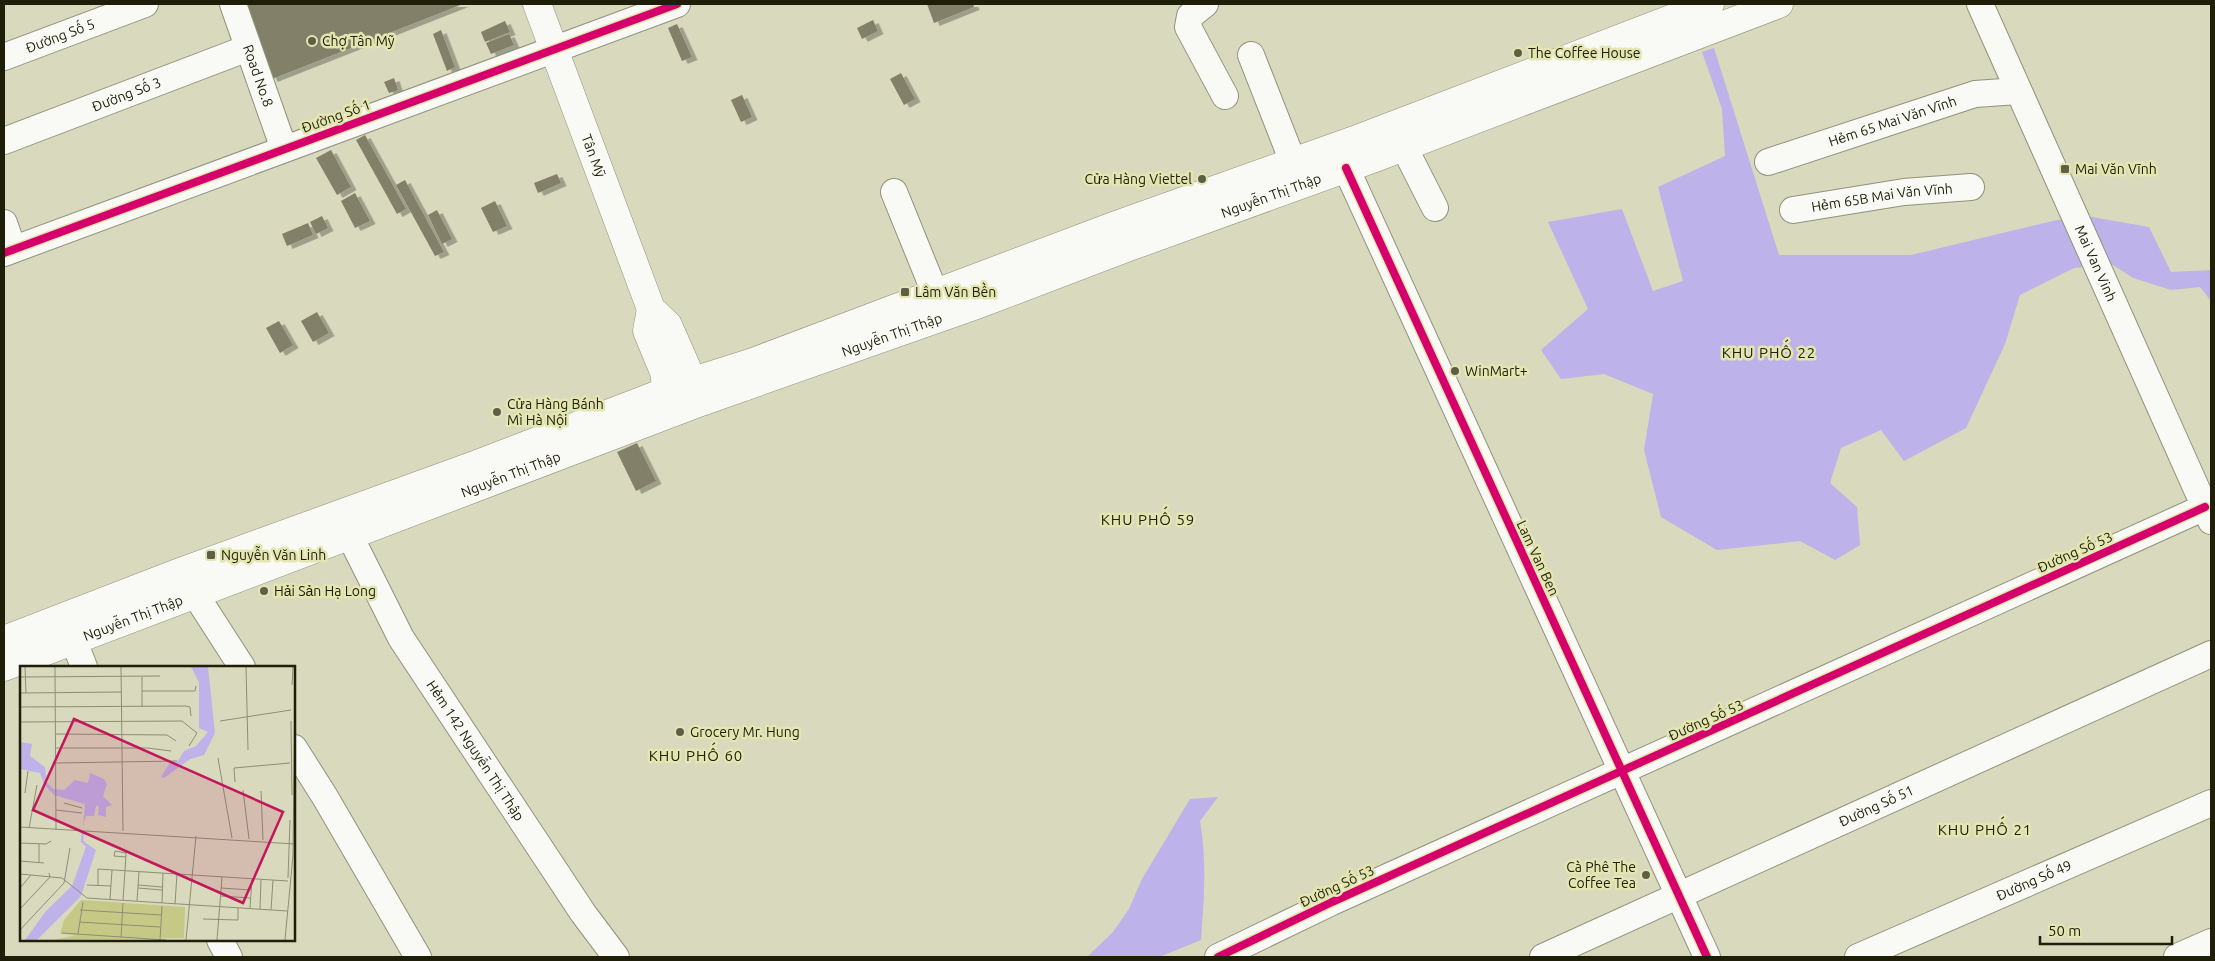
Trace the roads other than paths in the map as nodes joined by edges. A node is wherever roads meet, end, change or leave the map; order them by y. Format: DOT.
graph roads {
  1 [pos="145,4"];
  2 [pos="233,4"];
  3 [pos="537,4"];
  4 [pos="677,4"];
  5 [pos="1205,4"];
  6 [pos="1779,4"];
  7 [pos="1980,4"];
  8 [pos="1718,14"];
  9 [pos="1676,30"];
  10 [pos="248,48"];
  11 [pos="554,49"];
  12 [pos="1251,55"];
  13 [pos="4,57"];
  14 [pos="2018,91"];
  15 [pos="1225,96"];
  16 [pos="4,140"];
  17 [pos="1404,147"];
  18 [pos="284,149"];
  19 [pos="1341,158"];
  20 [pos="1293,162"];
  21 [pos="1768,162"];
  22 [pos="1972,187"];
  23 [pos="894,192"];
  24 [pos="1435,208"];
  25 [pos="1793,210"];
  26 [pos="4,223"];
  27 [pos="8,251"];
  28 [pos="935,293"];
  29 [pos="651,309"];
  30 [pos="757,372"];
  31 [pos="697,391"];
  32 [pos="671,402"];
  33 [pos="2208,514"];
  34 [pos="350,536"];
  35 [pos="195,594"];
  36 [pos="4,640"];
  37 [pos="74,641"];
  38 [pos="2211,654"];
  39 [pos="84,666"];
  40 [pos="241,666"];
  41 [pos="4,667"];
  42 [pos="295,750"];
  43 [pos="1622,772"];
  44 [pos="2211,803"];
  45 [pos="1678,896"];
  46 [pos="221,941"];
  47 [pos="2211,942"];
  48 [pos="229,957"];
  49 [pos="418,957"];
  50 [pos="616,957"];
  51 [pos="1218,957"];
  52 [pos="1543,957"];
  53 [pos="1707,957"];
  54 [pos="1858,957"];
  55 [pos="2177,957"];
  1 -- 13 [label="street, Đường Số 5"];
  2 -- 10 [label="street, Road No.8"];
  3 -- 11 [label="main road, Tân Mỹ"];
  4 -- 11 [label="street, Đường Số 1"];
  5 -- 15 [label="street"];
  6 -- 8 [label="main road, Nguyễn Thị Thập"];
  7 -- 14 [label="street, Mai Van Vinh"];
  8 -- 9 [label="main road, Nguyễn Thị Thập"];
  9 -- 17 [label="main road, Nguyễn Thị Thập"];
  9 -- 19 [label="main road, Nguyễn Thị Thập"];
  10 -- 16 [label="street, Đường Số 3"];
  10 -- 18 [label="street, Road No.8"];
  11 -- 18 [label="street, Đường Số 1"];
  11 -- 29 [label="main road, Tân Mỹ"];
  12 -- 20 [label="street"];
  14 -- 21 [label="street, Hẻm 65 Mai Văn Vĩnh"];
  14 -- 33 [label="street, Mai Van Vinh"];
  17 -- 19 [label="main road, Nguyễn Thị Thập"];
  17 -- 24 [label="street"];
  18 -- 27 [label="street, Đường Số 1"];
  19 -- 20 [label="main road, Nguyễn Thị Thập"];
  19 -- 30 [label="main road, Nguyễn Thị Thập"];
  19 -- 43 [label="street, Lam Van Ben"];
  20 -- 28 [label="main road, Nguyễn Thị Thập"];
  22 -- 25 [label="street, Hẻm 65B Mai Văn Vĩnh"];
  23 -- 28 [label="street"];
  26 -- 27 [label="street"];
  28 -- 30 [label="main road, Nguyễn Thị Thập"];
  29 -- 31 [label="main road, Tân Mỹ"];
  29 -- 32 [label="main road, Tân Mỹ"];
  30 -- 31 [label="main road, Nguyễn Thị Thập"];
  31 -- 32 [label="main road, Nguyễn Thị Thập"];
  32 -- 34 [label="main road, Nguyễn Thị Thập"];
  32 -- 36 [label="main road, Nguyễn Thị Thập"];
  33 -- 43 [label="street, Đường Số 53"];
  34 -- 35 [label="main road, Nguyễn Thị Thập"];
  34 -- 50 [label="street, Hẻm 142 Nguyễn Thị Thập"];
  35 -- 37 [label="main road, Nguyễn Thị Thập"];
  35 -- 40 [label="street"];
  37 -- 39 [label="street"];
  37 -- 41 [label="main road, Nguyễn Thị Thập"];
  38 -- 45 [label="street, Đường Số 51"];
  42 -- 49 [label="street"];
  43 -- 45 [label="street, Lam Van Ben"];
  43 -- 51 [label="street, Đường Số 53"];
  44 -- 54 [label="street, Đường Số 49"];
  45 -- 52 [label="street, Đường Số 51"];
  45 -- 53 [label="street, Lam Van Ben"];
  46 -- 48 [label="street"];
  47 -- 55 [label="street"];
}
